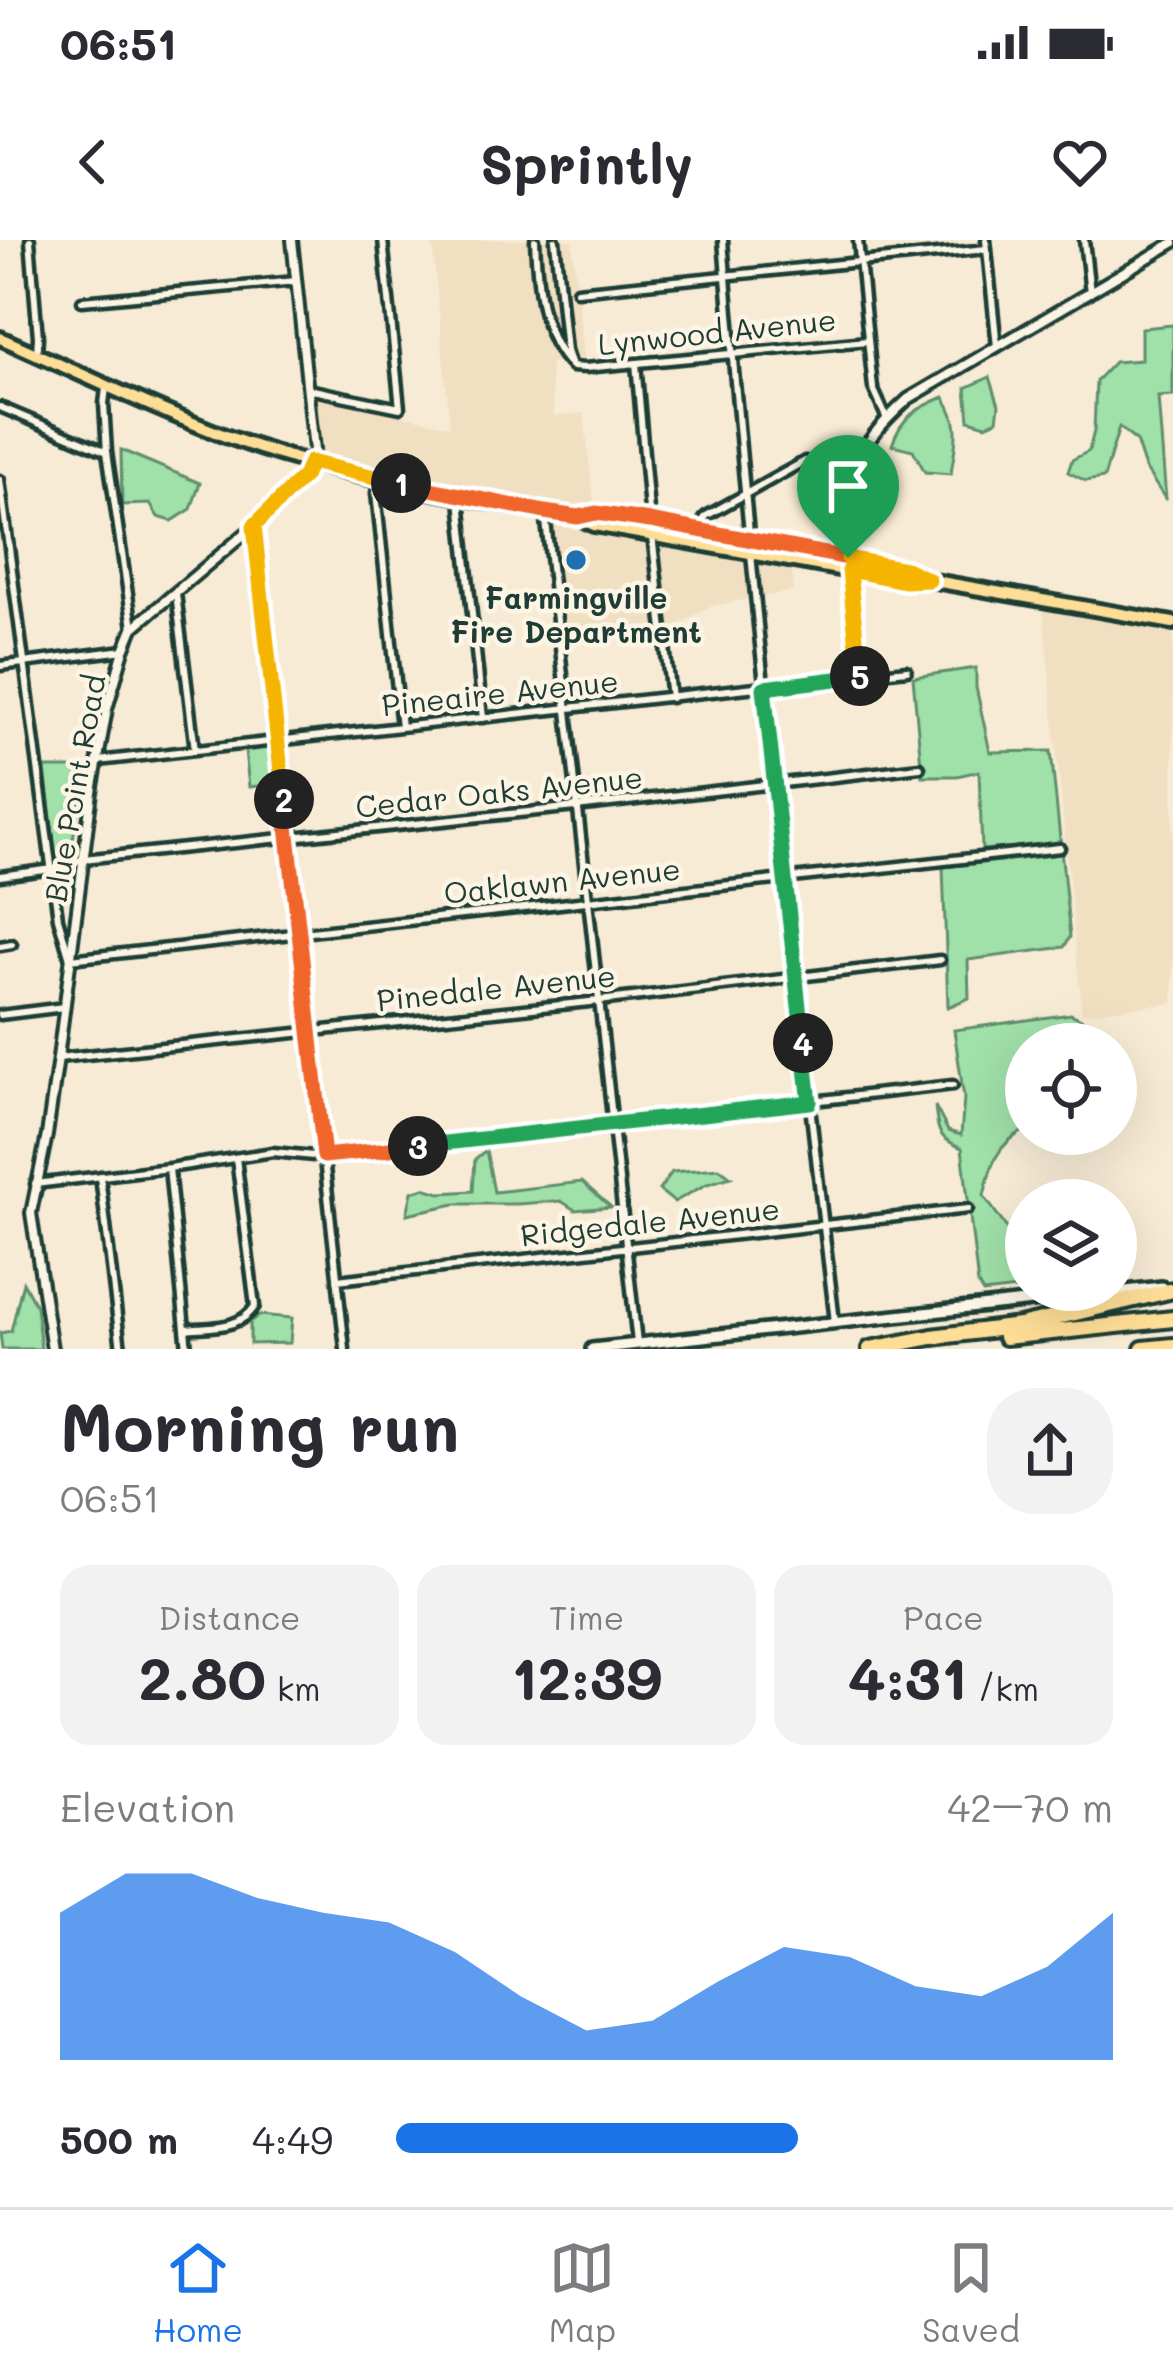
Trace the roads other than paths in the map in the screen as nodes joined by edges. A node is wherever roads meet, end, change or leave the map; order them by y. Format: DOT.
graph roads {
  1 [pos="30,240"];
  2 [pos="292,240"];
  3 [pos="383,240"];
  4 [pos="535,240"];
  5 [pos="555,240"];
  6 [pos="723,240"];
  7 [pos="858,240"];
  8 [pos="1084,240"];
  9 [pos="1173,243"];
  10 [pos="986,245"];
  11 [pos="861,261"];
  12 [pos="725,274"];
  13 [pos="296,281"];
  14 [pos="577,291"];
  15 [pos="1090,292"];
  16 [pos="82,301"];
  17 [pos="0,338"];
  18 [pos="867,341"];
  19 [pos="998,347"];
  20 [pos="37,354"];
  21 [pos="733,354"];
  22 [pos="636,363"];
  23 [pos="572,367"];
  24 [pos="107,385"];
  25 [pos="308,389"];
  26 [pos="0,407"];
  27 [pos="887,418"];
  28 [pos="107,452"];
  29 [pos="805,461"];
  30 [pos="310,462"];
  31 [pos="379,478"];
  32 [pos="0,480"];
  33 [pos="747,494"];
  34 [pos="460,496"];
  35 [pos="545,512"];
  36 [pos="254,526"];
  37 [pos="651,528"];
  38 [pos="697,530"];
  39 [pos="749,545"];
  40 [pos="848,564"];
  41 [pos="176,593"];
  42 [pos="1172,622"];
  43 [pos="133,628"];
  44 [pos="124,650"];
  45 [pos="24,662"];
  46 [pos="0,665"];
  47 [pos="907,670"];
  48 [pos="860,676"];
  49 [pos="764,688"];
  50 [pos="670,698"];
  51 [pos="566,710"];
  52 [pos="483,718"];
  53 [pos="401,727"];
  54 [pos="279,742"];
  55 [pos="195,750"];
  56 [pos="98,761"];
  57 [pos="920,767"];
  58 [pos="776,783"];
  59 [pos="576,807"];
  60 [pos="288,838"];
  61 [pos="1060,848"];
  62 [pos="83,859"];
  63 [pos="53,869"];
  64 [pos="0,876"];
  65 [pos="785,879"];
  66 [pos="587,902"];
  67 [pos="300,934"];
  68 [pos="12,944"];
  69 [pos="0,946"];
  70 [pos="70,959"];
  71 [pos="940,960"];
  72 [pos="796,977"];
  73 [pos="598,1000"];
  74 [pos="64,1007"];
  75 [pos="0,1016"];
  76 [pos="310,1031"];
  77 [pos="58,1058"];
  78 [pos="953,1085"];
  79 [pos="810,1102"];
  80 [pos="611,1124"];
  81 [pos="324,1156"];
  82 [pos="236,1158"];
  83 [pos="169,1168"];
  84 [pos="100,1176"];
  85 [pos="35,1184"];
  86 [pos="968,1209"];
  87 [pos="824,1226"];
  88 [pos="626,1249"];
  89 [pos="337,1280"];
  90 [pos="1173,1288"];
  91 [pos="1173,1319"];
  92 [pos="836,1322"];
  93 [pos="185,1329"];
  94 [pos="638,1344"];
  95 [pos="1173,1346"];
  96 [pos="52,1349"];
  97 [pos="121,1349"];
  98 [pos="188,1349"];
  99 [pos="345,1349"];
  100 [pos="592,1349"];
  101 [pos="870,1349"];
  102 [pos="900,1349"];
  103 [pos="1143,1349"];
  1 -- 20 [label="street"];
  2 -- 13 [label="street"];
  3 -- 25 [label="street"];
  4 -- 23 [label="street, Lynwood Avenue"];
  5 -- 23 [label="street, Lynwood Avenue"];
  6 -- 12 [label="street"];
  7 -- 11 [label="street"];
  8 -- 15 [label="street"];
  9 -- 15 [label="street"];
  10 -- 11 [label="street"];
  10 -- 19 [label="street"];
  11 -- 12 [label="street"];
  11 -- 18 [label="street"];
  12 -- 14 [label="street"];
  12 -- 21 [label="street"];
  13 -- 16 [label="street"];
  13 -- 25 [label="street"];
  15 -- 19 [label="street"];
  17 -- 20 [label="main road"];
  18 -- 21 [label="street, Lynwood Avenue"];
  18 -- 27 [label="street"];
  19 -- 27 [label="street"];
  20 -- 24 [label="main road"];
  21 -- 22 [label="street, Lynwood Avenue"];
  21 -- 33 [label="street"];
  22 -- 23 [label="street, Lynwood Avenue"];
  22 -- 37 [label="street"];
  24 -- 28 [label="street"];
  24 -- 30 [label="main road"];
  25 -- 30 [label="street"];
  26 -- 28 [label="street"];
  27 -- 40 [label="street"];
  28 -- 43 [label="street"];
  29 -- 33 [label="street"];
  30 -- 31 [label="main road"];
  30 -- 36 [label="street, Blue Point Road"];
  31 -- 34 [label="main road"];
  31 -- 53 [label="street"];
  32 -- 45 [label="street"];
  33 -- 38 [label="street"];
  33 -- 39 [label="street"];
  34 -- 35 [label="main road"];
  34 -- 52 [label="street"];
  35 -- 37 [label="main road"];
  35 -- 51 [label="street"];
  36 -- 41 [label="street, Blue Point Road"];
  36 -- 54 [label="street"];
  37 -- 38 [label="main road"];
  37 -- 39 [label="main road"];
  37 -- 50 [label="street"];
  38 -- 39 [label="main road"];
  39 -- 40 [label="main road"];
  39 -- 49 [label="street"];
  40 -- 42 [label="main road"];
  40 -- 48 [label="street"];
  41 -- 43 [label="street, Blue Point Road"];
  41 -- 55 [label="street"];
  43 -- 44 [label="street, Blue Point Road"];
  44 -- 45 [label="street"];
  44 -- 56 [label="street, Blue Point Road"];
  45 -- 46 [label="street"];
  45 -- 63 [label="street"];
  47 -- 48 [label="street, Pineaire Avenue"];
  48 -- 49 [label="street, Pineaire Avenue"];
  49 -- 50 [label="street, Pineaire Avenue"];
  49 -- 58 [label="street"];
  50 -- 51 [label="street, Pineaire Avenue"];
  51 -- 52 [label="street, Pineaire Avenue"];
  51 -- 59 [label="street"];
  52 -- 53 [label="street, Pineaire Avenue"];
  53 -- 54 [label="street, Pineaire Avenue"];
  54 -- 55 [label="street, Pineaire Avenue"];
  54 -- 60 [label="street"];
  55 -- 56 [label="street, Pineaire Avenue"];
  56 -- 62 [label="street, Blue Point Road"];
  57 -- 58 [label="street, Cedar Oaks Avenue"];
  58 -- 59 [label="street, Cedar Oaks Avenue"];
  58 -- 65 [label="street"];
  59 -- 60 [label="street, Cedar Oaks Avenue"];
  59 -- 66 [label="street"];
  60 -- 62 [label="street, Cedar Oaks Avenue"];
  60 -- 67 [label="street"];
  61 -- 65 [label="street, Oaklawn Avenue"];
  62 -- 63 [label="street, Cedar Oaks Avenue"];
  62 -- 70 [label="street, Blue Point Road"];
  63 -- 64 [label="street, Cedar Oaks Avenue"];
  63 -- 70 [label="street"];
  65 -- 66 [label="street, Oaklawn Avenue"];
  65 -- 72 [label="street"];
  66 -- 67 [label="street, Oaklawn Avenue"];
  66 -- 73 [label="street"];
  67 -- 70 [label="street, Oaklawn Avenue"];
  67 -- 76 [label="street"];
  68 -- 69 [label="street"];
  70 -- 74 [label="street, Blue Point Road"];
  71 -- 72 [label="street, Pinedale Avenue"];
  72 -- 73 [label="street, Pinedale Avenue"];
  72 -- 79 [label="street"];
  73 -- 76 [label="street, Pinedale Avenue"];
  73 -- 80 [label="street"];
  74 -- 75 [label="street"];
  74 -- 77 [label="street, Blue Point Road"];
  76 -- 77 [label="street, Pinedale Avenue"];
  76 -- 81 [label="street"];
  77 -- 85 [label="street, Blue Point Road"];
  78 -- 79 [label="street"];
  79 -- 80 [label="street"];
  79 -- 87 [label="street"];
  80 -- 81 [label="street"];
  80 -- 88 [label="street"];
  81 -- 82 [label="street"];
  81 -- 89 [label="street"];
  82 -- 83 [label="street"];
  82 -- 93 [label="street"];
  83 -- 84 [label="street"];
  83 -- 93 [label="street"];
  84 -- 85 [label="street"];
  84 -- 97 [label="street"];
  85 -- 96 [label="street, Blue Point Road"];
  86 -- 87 [label="street, Ridgedale Avenue"];
  87 -- 88 [label="street, Ridgedale Avenue"];
  87 -- 92 [label="street"];
  88 -- 89 [label="street, Ridgedale Avenue"];
  88 -- 94 [label="street"];
  89 -- 99 [label="street"];
  90 -- 92 [label="main road"];
  90 -- 101 [label="highway"];
  91 -- 102 [label="highway"];
  92 -- 94 [label="main road"];
  93 -- 98 [label="street"];
  94 -- 100 [label="main road"];
  95 -- 103 [label="highway"];
}
